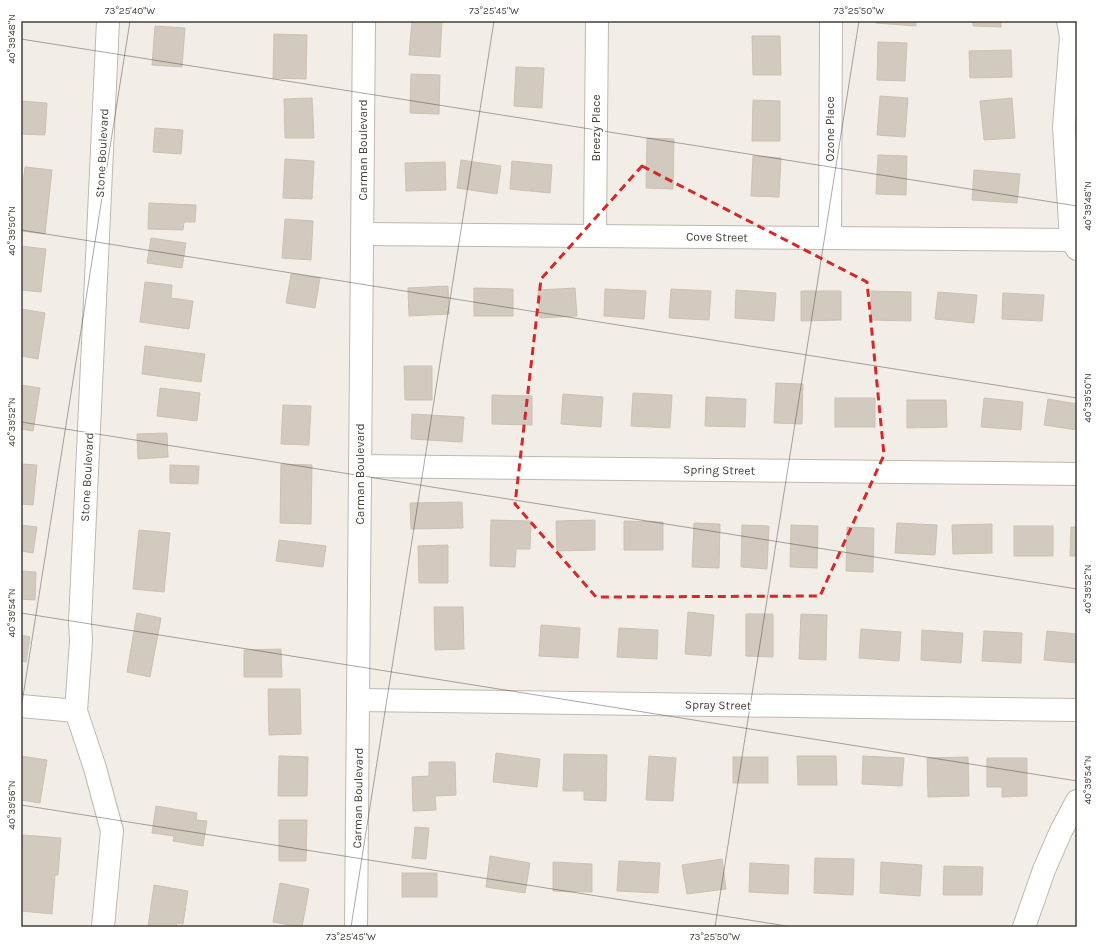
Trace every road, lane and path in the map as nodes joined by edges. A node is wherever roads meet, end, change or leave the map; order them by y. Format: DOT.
graph roads {
  1 [pos="108,21"];
  2 [pos="364,21"];
  3 [pos="597,21"];
  4 [pos="831,21"];
  5 [pos="1068,21"];
  6 [pos="363,234"];
  7 [pos="595,236"];
  8 [pos="830,238"];
  9 [pos="1074,245"];
  10 [pos="360,466"];
  11 [pos="1077,474"];
  12 [pos="359,700"];
  13 [pos="21,706"];
  14 [pos="1077,710"];
  15 [pos="76,711"];
  16 [pos="1077,801"];
  17 [pos="103,927"];
  18 [pos="356,927"];
  19 [pos="1024,927"];
  1 -- 15 [label="street, Stone Boulevard"];
  2 -- 6 [label="street, Carman Boulevard"];
  3 -- 7 [label="street, Breezy Place"];
  4 -- 8 [label="street, Ozone Place"];
  5 -- 9 [label="street"];
  6 -- 7 [label="street, Cove Street"];
  6 -- 10 [label="street, Carman Boulevard"];
  7 -- 8 [label="street, Cove Street"];
  8 -- 9 [label="street, Cove Street"];
  10 -- 11 [label="street, Spring Street"];
  10 -- 12 [label="street, Carman Boulevard"];
  12 -- 14 [label="street, Spray Street"];
  12 -- 18 [label="street, Carman Boulevard"];
  13 -- 15 [label="street"];
  15 -- 17 [label="street, Stone Boulevard"];
  16 -- 19 [label="street"];
}
